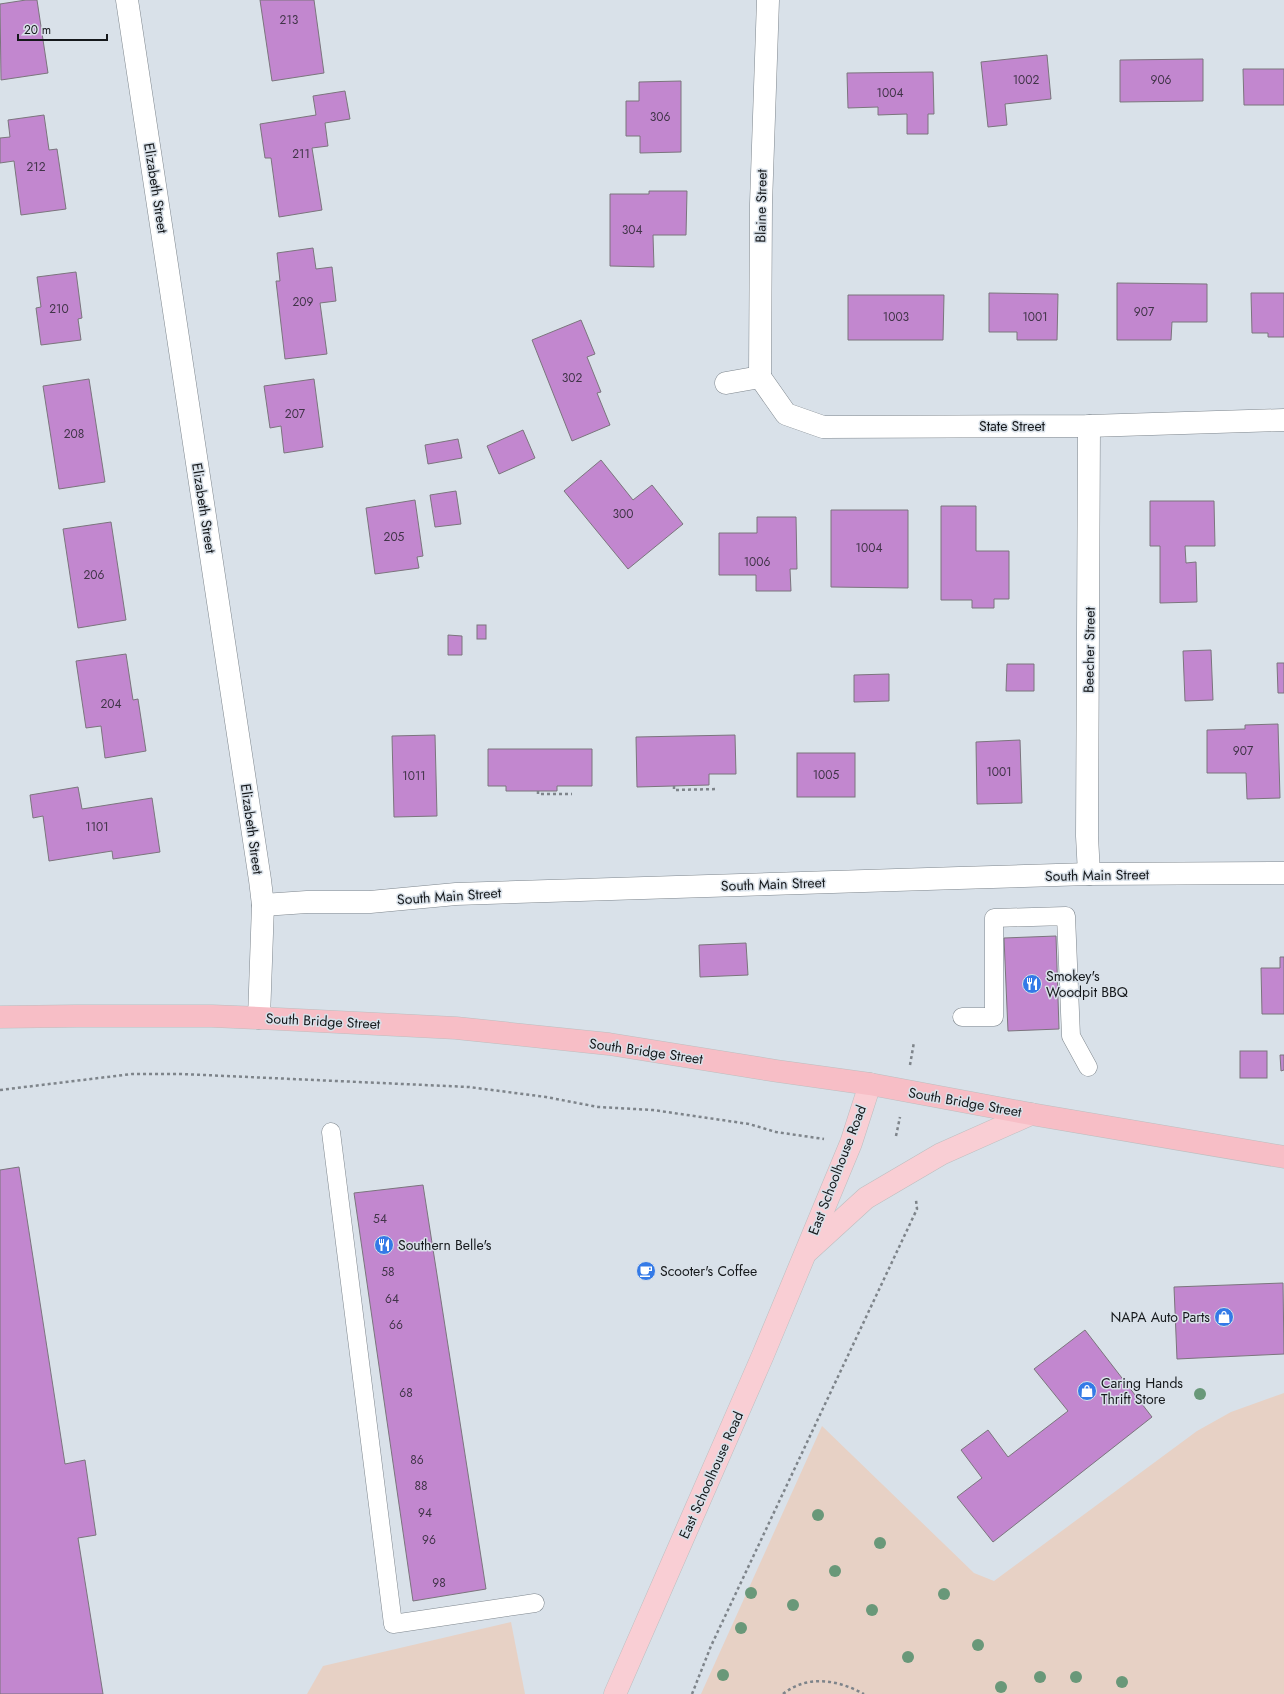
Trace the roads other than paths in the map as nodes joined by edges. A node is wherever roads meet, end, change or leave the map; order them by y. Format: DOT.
graph roads {
  1 [pos="128,0"];
  2 [pos="768,0"];
  3 [pos="760,378"];
  4 [pos="726,383"];
  5 [pos="1284,420"];
  6 [pos="1089,426"];
  7 [pos="1284,873"];
  8 [pos="1089,874"];
  9 [pos="263,905"];
  10 [pos="0,1017"];
  11 [pos="962,1017"];
  12 [pos="259,1018"];
  13 [pos="1088,1067"];
  14 [pos="870,1084"];
  15 [pos="1031,1114"];
  16 [pos="331,1132"];
  17 [pos="1284,1157"];
  18 [pos="803,1256"];
  19 [pos="535,1603"];
  20 [pos="615,1694"];
  1 -- 9 [label="street, Elizabeth Street"];
  2 -- 3 [label="street, Blaine Street"];
  3 -- 4 [label="street"];
  3 -- 6 [label="street, State Street"];
  5 -- 6 [label="street, State Street"];
  6 -- 8 [label="street, Beecher Street"];
  7 -- 8 [label="street, South Main Street"];
  8 -- 9 [label="street, South Main Street"];
  9 -- 12 [label="street, Elizabeth Street"];
  10 -- 12 [label="highway, South Bridge Street"];
  11 -- 13 [label="lane"];
  12 -- 14 [label="highway, South Bridge Street"];
  14 -- 15 [label="highway, South Bridge Street"];
  14 -- 18 [label="main road, East Schoolhouse Road"];
  15 -- 17 [label="highway, South Bridge Street"];
  15 -- 18 [label="main road, East Schoolhouse Road"];
  16 -- 19 [label="lane"];
  18 -- 20 [label="main road, East Schoolhouse Road"];
}
